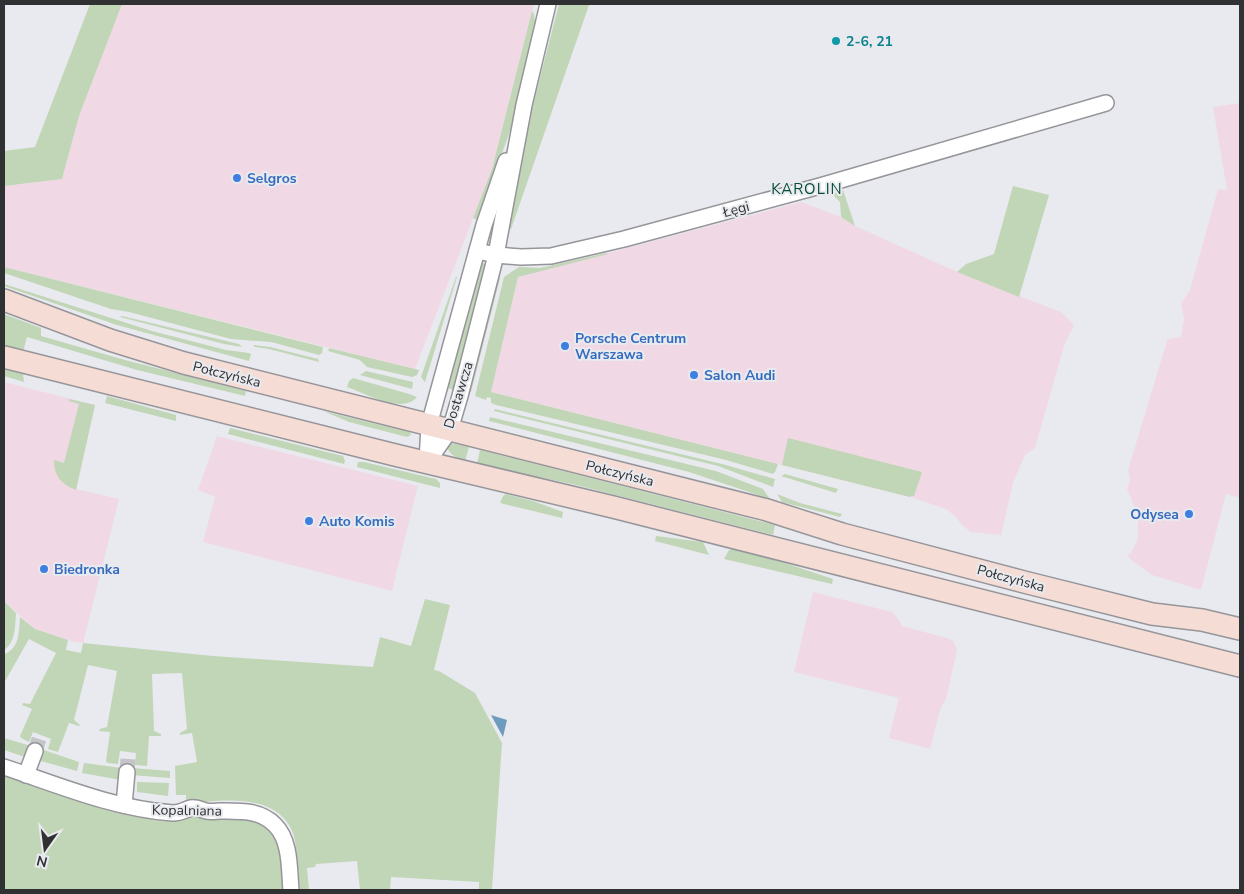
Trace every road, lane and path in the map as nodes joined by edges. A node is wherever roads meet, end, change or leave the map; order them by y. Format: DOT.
graph roads {
  1 [pos="548,4"];
  2 [pos="1106,103"];
  3 [pos="524,105"];
  4 [pos="477,251"];
  5 [pos="496,255"];
  6 [pos="4,300"];
  7 [pos="4,357"];
  8 [pos="429,425"];
  9 [pos="450,430"];
  10 [pos="427,463"];
  11 [pos="1240,629"];
  12 [pos="1240,666"];
  13 [pos="35,751"];
  14 [pos="4,768"];
  15 [pos="127,772"];
  16 [pos="26,775"];
  17 [pos="124,805"];
  18 [pos="291,890"];
  1 -- 3 [label="street, Dostawcza"];
  2 -- 5 [label="street, Łęgi"];
  3 -- 4 [label="street, Dostawcza"];
  3 -- 5 [label="street, Dostawcza"];
  4 -- 5 [label="street, Łęgi"];
  4 -- 8 [label="street, Dostawcza"];
  5 -- 9 [label="street, Dostawcza"];
  6 -- 8 [label="main road, Połczyńska"];
  7 -- 10 [label="main road, Połczyńska"];
  8 -- 9 [label="main road, Połczyńska"];
  8 -- 10 [label="street, Dostawcza"];
  9 -- 10 [label="street, Dostawcza"];
  9 -- 11 [label="main road, Połczyńska"];
  10 -- 12 [label="main road, Połczyńska"];
  13 -- 16 [label="street"];
  14 -- 16 [label="street, Kopalniana"];
  15 -- 17 [label="street"];
  16 -- 17 [label="street, Kopalniana"];
  17 -- 18 [label="street, Kopalniana"];
}
